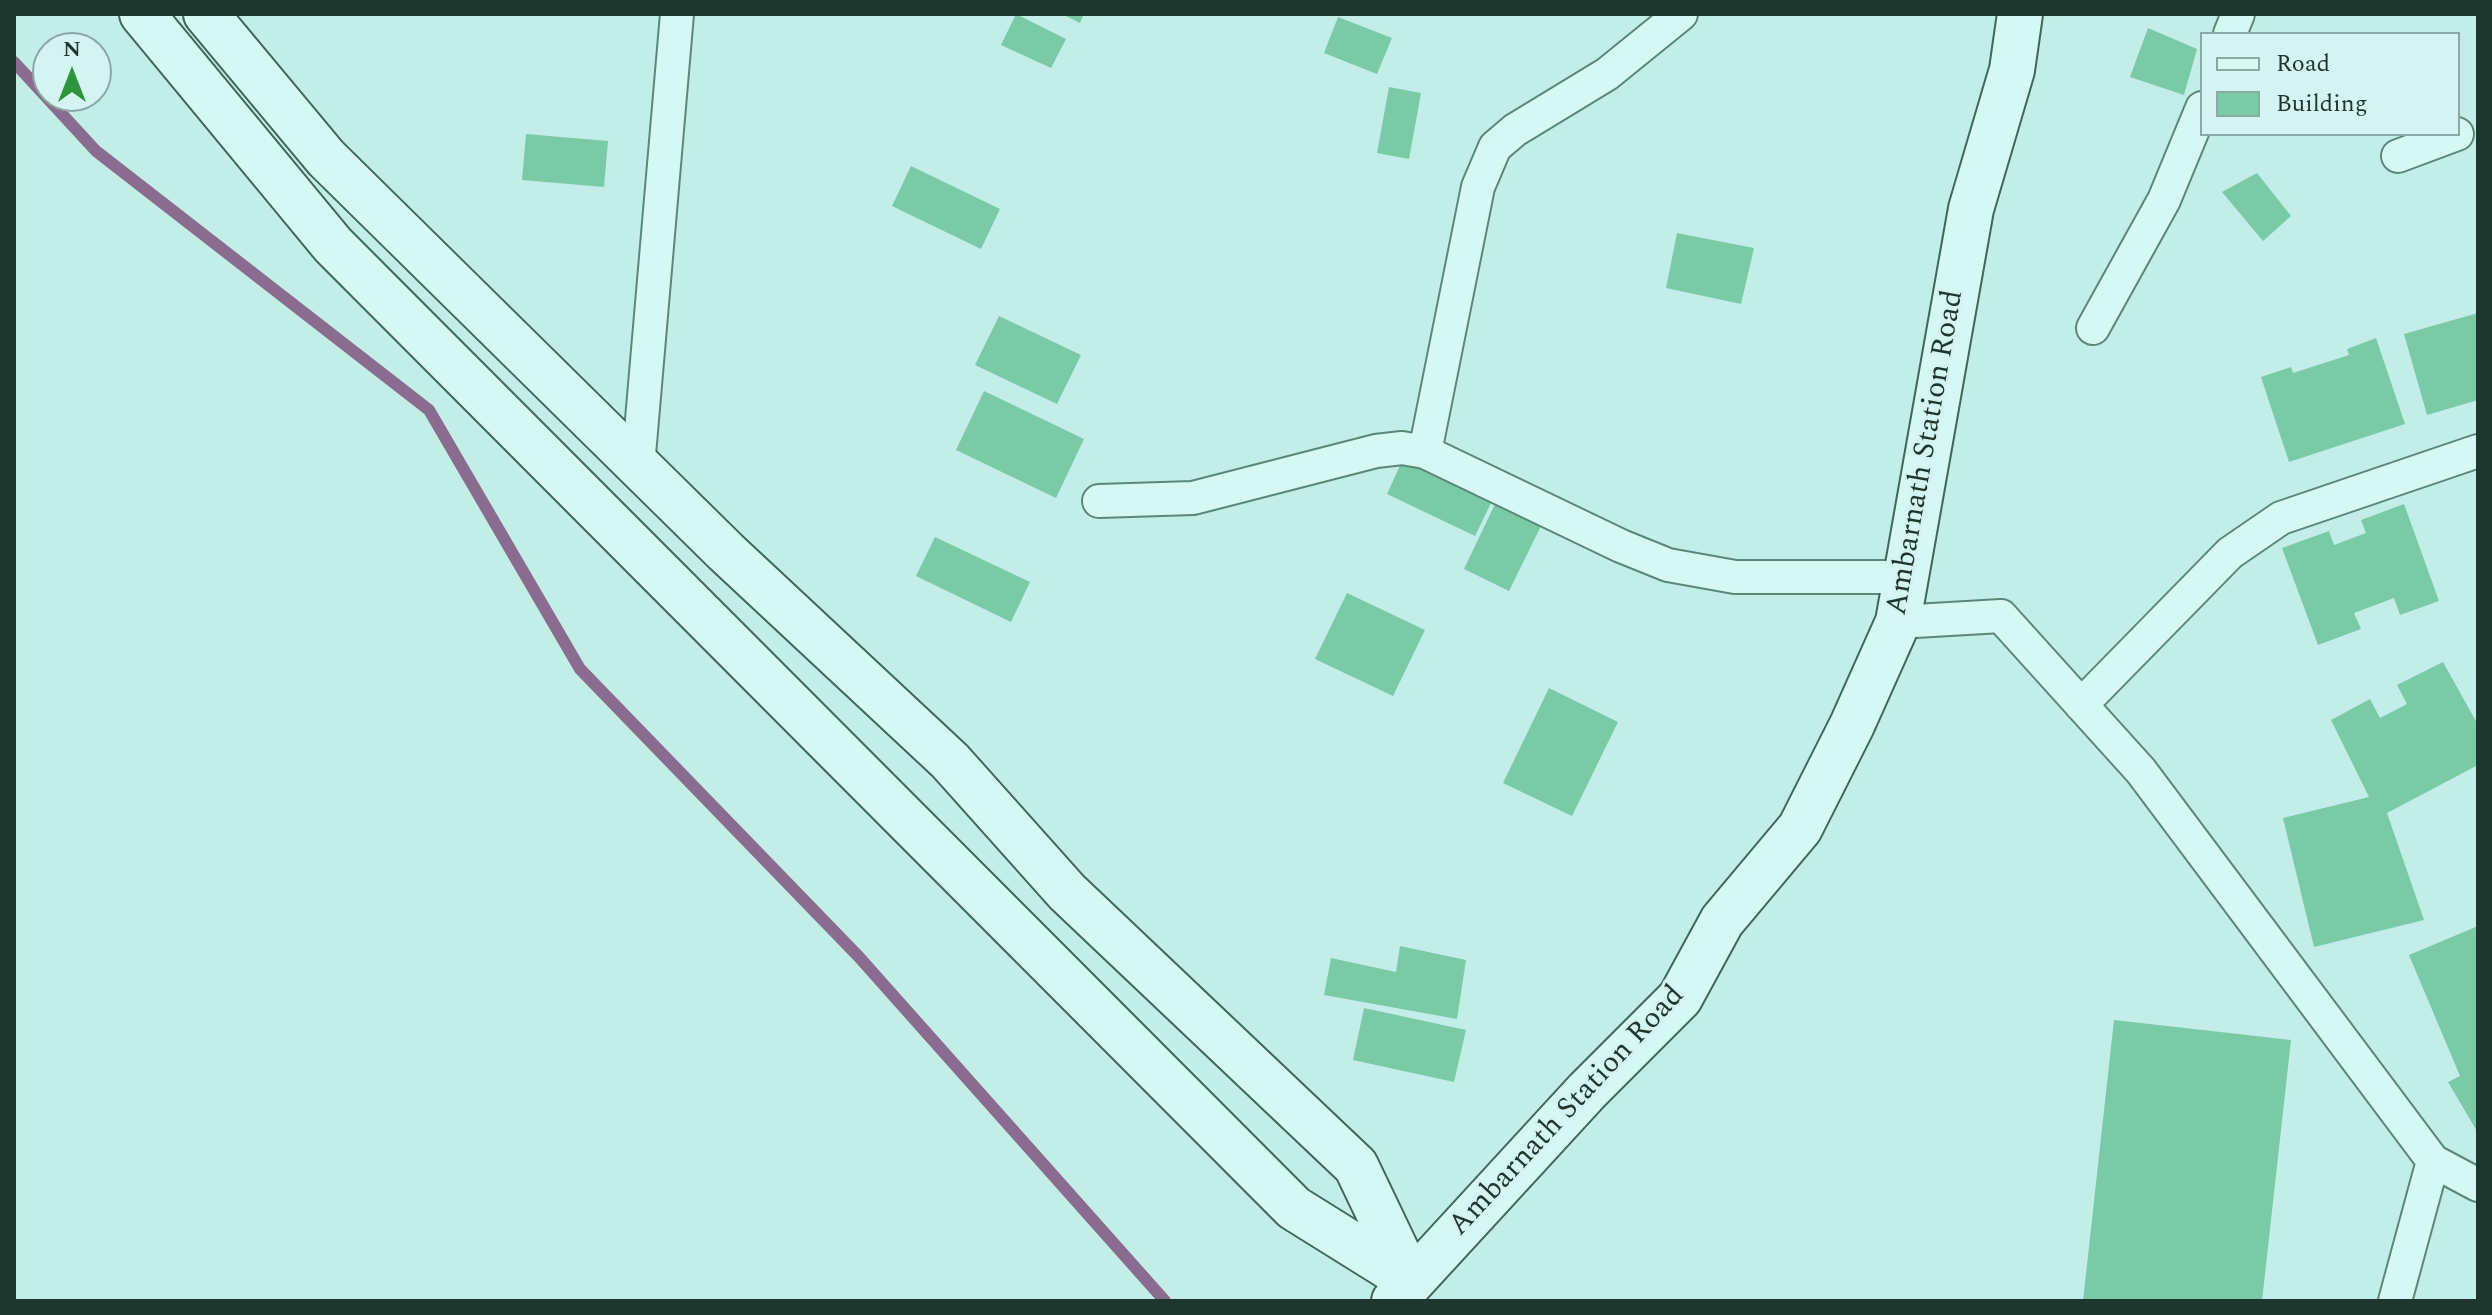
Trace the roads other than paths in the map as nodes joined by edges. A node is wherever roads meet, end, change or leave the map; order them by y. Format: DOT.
graph roads {
  1 [pos="142,14"];
  2 [pos="206,14"];
  3 [pos="677,14"];
  4 [pos="1681,14"];
  5 [pos="2020,14"];
  6 [pos="2200,113"];
  7 [pos="2452,136"];
  8 [pos="2398,156"];
  9 [pos="2093,328"];
  10 [pos="2478,451"];
  11 [pos="1425,452"];
  12 [pos="638,466"];
  13 [pos="1099,501"];
  14 [pos="1906,577"];
  15 [pos="1898,622"];
  16 [pos="2081,705"];
  17 [pos="2433,1161"];
  18 [pos="2478,1185"];
  19 [pos="1402,1291"];
  20 [pos="2395,1301"];
  1 -- 19 [label="main road"];
  2 -- 12 [label="main road"];
  3 -- 12 [label="street"];
  4 -- 11 [label="street"];
  5 -- 14 [label="main road, Ambarnath Station Road"];
  6 -- 9 [label="street"];
  7 -- 8 [label="street"];
  10 -- 16 [label="street"];
  11 -- 13 [label="street"];
  11 -- 14 [label="street"];
  12 -- 19 [label="main road"];
  14 -- 15 [label="main road, Ambarnath Station Road"];
  15 -- 16 [label="street"];
  15 -- 19 [label="main road, Ambarnath Station Road"];
  16 -- 17 [label="street"];
  17 -- 18 [label="street"];
  17 -- 20 [label="street"];
}
